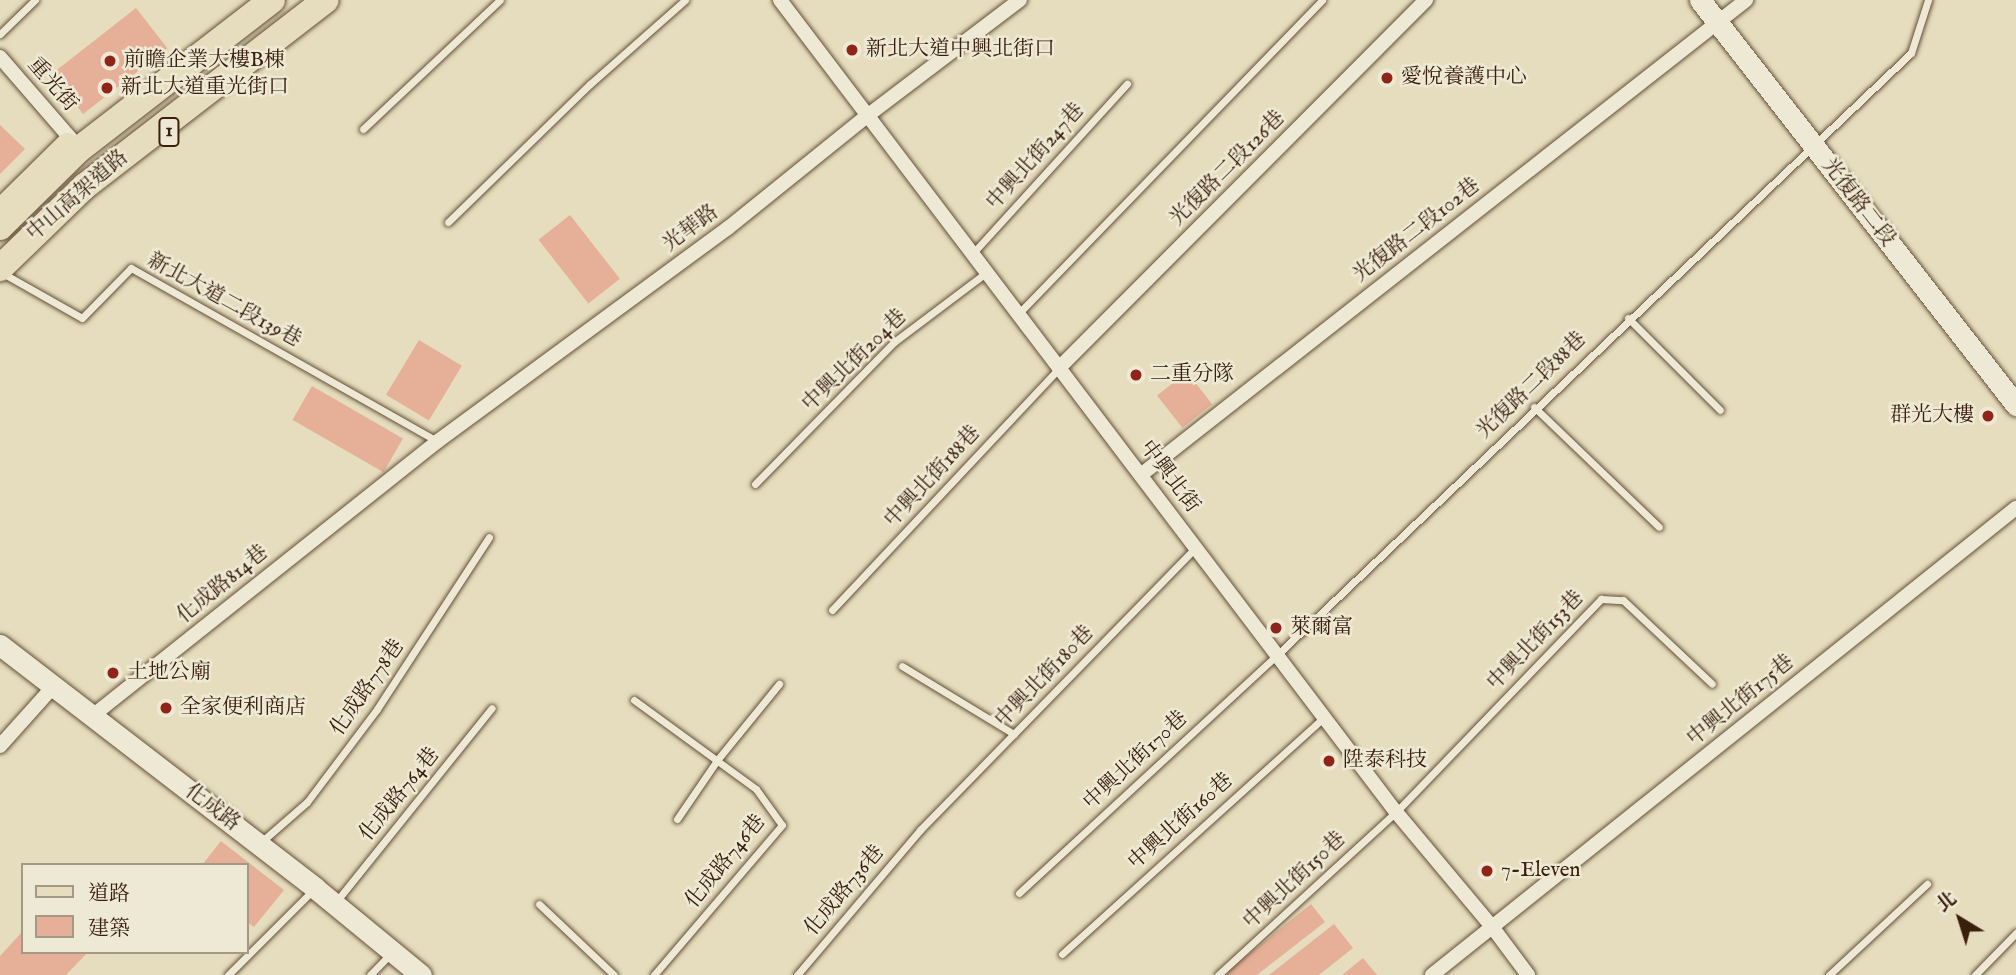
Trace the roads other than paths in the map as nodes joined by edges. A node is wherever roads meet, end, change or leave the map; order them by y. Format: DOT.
graph roads {
  1 [pos="35,0"];
  2 [pos="252,0"];
  3 [pos="272,0"];
  4 [pos="299,0"];
  5 [pos="326,0"];
  6 [pos="341,0"];
  7 [pos="500,0"];
  8 [pos="685,0"];
  9 [pos="780,0"];
  10 [pos="1020,0"];
  11 [pos="1322,0"];
  12 [pos="1426,0"];
  13 [pos="1700,0"];
  14 [pos="1746,0"];
  15 [pos="1928,0"];
  16 [pos="1717,22"];
  17 [pos="0,34"];
  18 [pos="0,57"];
  19 [pos="1126,84"];
  20 [pos="867,116"];
  21 [pos="363,130"];
  22 [pos="72,140"];
  23 [pos="1813,145"];
  24 [pos="0,210"];
  25 [pos="449,222"];
  26 [pos="0,227"];
  27 [pos="972,253"];
  28 [pos="2,270"];
  29 [pos="987,272"];
  30 [pos="1018,314"];
  31 [pos="1628,318"];
  32 [pos="1059,368"];
  33 [pos="2016,405"];
  34 [pos="1534,407"];
  35 [pos="1720,410"];
  36 [pos="438,441"];
  37 [pos="1142,474"];
  38 [pos="755,484"];
  39 [pos="382,485"];
  40 [pos="2016,508"];
  41 [pos="1659,527"];
  42 [pos="489,537"];
  43 [pos="1195,547"];
  44 [pos="832,610"];
  45 [pos="0,645"];
  46 [pos="1277,655"];
  47 [pos="902,666"];
  48 [pos="779,684"];
  49 [pos="1712,684"];
  50 [pos="53,687"];
  51 [pos="634,700"];
  52 [pos="492,708"];
  53 [pos="91,717"];
  54 [pos="1324,717"];
  55 [pos="1014,734"];
  56 [pos="0,746"];
  57 [pos="718,760"];
  58 [pos="1396,812"];
  59 [pos="677,819"];
  60 [pos="920,831"];
  61 [pos="259,844"];
  62 [pos="1927,884"];
  63 [pos="315,888"];
  64 [pos="1019,893"];
  65 [pos="335,904"];
  66 [pos="539,904"];
  67 [pos="1493,928"];
  68 [pos="2016,933"];
  69 [pos="393,951"];
  70 [pos="1062,954"];
  71 [pos="228,975"];
  72 [pos="370,975"];
  73 [pos="421,975"];
  74 [pos="614,975"];
  75 [pos="654,975"];
  76 [pos="797,975"];
  77 [pos="1218,975"];
  78 [pos="1432,975"];
  79 [pos="1528,975"];
  80 [pos="1829,975"];
  81 [pos="1975,975"];
  1 -- 17 [label="lane"];
  2 -- 22 [label="main road"];
  3 -- 26 [label="highway, 中山高架道路 / 1"];
  4 -- 28 [label="highway"];
  5 -- 28 [label="highway, 中山高架道路 / 1"];
  6 -- 28 [label="main road, 1"];
  7 -- 21 [label="lane"];
  8 -- 25 [label="lane"];
  9 -- 20 [label="street, 中興北街"];
  10 -- 20 [label="street, 光華路"];
  11 -- 30 [label="lane"];
  12 -- 32 [label="street, 光復路二段126巷"];
  13 -- 16 [label="street, 光復路二段"];
  14 -- 16 [label="street, 光復路二段102巷"];
  15 -- 23 [label="lane, 光復路二段88巷"];
  16 -- 23 [label="street, 光復路二段"];
  16 -- 37 [label="street, 光復路二段102巷"];
  18 -- 22 [label="street, 重光街"];
  19 -- 27 [label="lane, 中興北街247巷"];
  20 -- 27 [label="street, 中興北街"];
  20 -- 36 [label="street, 光華路"];
  22 -- 24 [label="main road"];
  23 -- 31 [label="lane, 光復路二段88巷"];
  23 -- 33 [label="street, 光復路二段"];
  27 -- 29 [label="street, 中興北街"];
  28 -- 36 [label="lane, 新北大道二段139巷"];
  29 -- 30 [label="street, 中興北街"];
  29 -- 38 [label="lane, 中興北街204巷"];
  30 -- 32 [label="street, 中興北街"];
  31 -- 34 [label="lane, 光復路二段88巷"];
  31 -- 35 [label="lane"];
  32 -- 37 [label="street, 中興北街"];
  32 -- 44 [label="lane, 中興北街188巷"];
  34 -- 41 [label="lane"];
  34 -- 46 [label="lane, 光復路二段88巷"];
  36 -- 39 [label="street, 光華路"];
  37 -- 43 [label="street, 中興北街"];
  39 -- 53 [label="street, 化成路814巷"];
  40 -- 67 [label="street, 中興北街175巷"];
  42 -- 61 [label="lane, 化成路778巷"];
  43 -- 46 [label="street, 中興北街"];
  43 -- 55 [label="lane, 中興北街180巷"];
  45 -- 50 [label="street, 化成路"];
  46 -- 54 [label="street, 中興北街"];
  46 -- 64 [label="lane, 中興北街170巷"];
  47 -- 55 [label="lane"];
  48 -- 57 [label="lane"];
  49 -- 58 [label="lane, 中興北街153巷"];
  50 -- 53 [label="street, 化成路"];
  50 -- 56 [label="street"];
  51 -- 57 [label="lane, 化成路746巷"];
  52 -- 65 [label="lane, 化成路764巷"];
  53 -- 61 [label="street, 化成路"];
  54 -- 58 [label="street, 中興北街"];
  54 -- 70 [label="lane, 中興北街160巷"];
  55 -- 60 [label="lane, 中興北街180巷"];
  57 -- 59 [label="lane"];
  57 -- 75 [label="lane, 化成路746巷"];
  58 -- 67 [label="street, 中興北街"];
  58 -- 77 [label="lane, 中興北街150巷"];
  60 -- 76 [label="lane, 化成路736巷"];
  61 -- 63 [label="street, 化成路"];
  62 -- 80 [label="lane"];
  63 -- 65 [label="street, 化成路"];
  63 -- 71 [label="lane"];
  65 -- 69 [label="street, 化成路"];
  66 -- 74 [label="lane"];
  67 -- 78 [label="street, 中興北街175巷"];
  67 -- 79 [label="street, 中興北街"];
  68 -- 81 [label="lane"];
  69 -- 72 [label="lane"];
  69 -- 73 [label="street, 化成路"];
}
